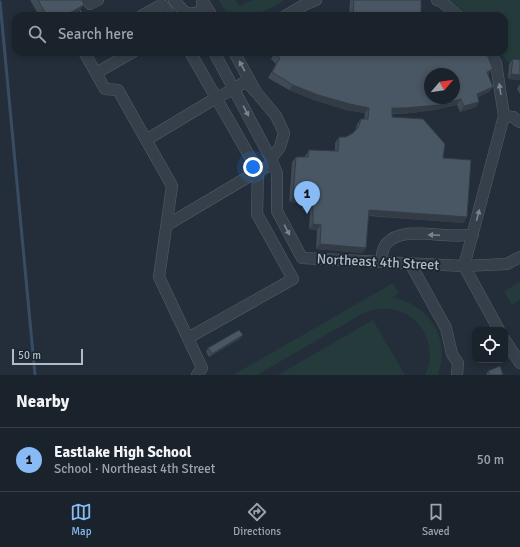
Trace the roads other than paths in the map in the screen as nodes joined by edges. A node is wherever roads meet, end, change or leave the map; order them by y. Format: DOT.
graph roads {
  1 [pos="88,0"];
  2 [pos="98,0"];
  3 [pos="174,0"];
  4 [pos="202,0"];
  5 [pos="316,0"];
  6 [pos="437,0"];
  7 [pos="162,2"];
  8 [pos="147,12"];
  9 [pos="168,12"];
  10 [pos="184,12"];
  11 [pos="198,12"];
  12 [pos="210,12"];
  13 [pos="292,12"];
  14 [pos="453,12"];
  15 [pos="86,56"];
  16 [pos="126,56"];
  17 [pos="192,56"];
  18 [pos="216,56"];
  19 [pos="222,56"];
  20 [pos="236,56"];
  21 [pos="492,56"];
  22 [pos="220,63"];
  23 [pos="96,73"];
  24 [pos="234,89"];
  25 [pos="256,92"];
  26 [pos="216,98"];
  27 [pos="504,116"];
  28 [pos="520,122"];
  29 [pos="146,140"];
  30 [pos="272,161"];
  31 [pos="258,171"];
  32 [pos="167,225"];
  33 [pos="472,235"];
  34 [pos="520,257"];
  35 [pos="381,262"];
  36 [pos="410,263"];
  37 [pos="464,266"];
  38 [pos="497,327"];
  39 [pos="188,338"];
  40 [pos="508,345"];
  41 [pos="520,363"];
  42 [pos="197,375"];
  43 [pos="456,375"];
  1 -- 2 [label="street"];
  3 -- 10 [label="street"];
  4 -- 11 [label="street"];
  4 -- 12 [label="street"];
  5 -- 13 [label="street"];
  6 -- 14 [label="street"];
  7 -- 8 [label="street"];
  7 -- 9 [label="street"];
  15 -- 23 [label="street"];
  16 -- 23 [label="street"];
  17 -- 26 [label="street"];
  18 -- 22 [label="street, Northeast 4th Street"];
  19 -- 22 [label="street"];
  25 -- 20 [label="street, one-way"];
  27 -- 21 [label="street, one-way"];
  22 -- 24 [label="street, Northeast 4th Street"];
  23 -- 29 [label="street"];
  24 -- 25 [label="street"];
  24 -- 26 [label="street"];
  24 -- 30 [label="street, Northeast 4th Street, one-way"];
  25 -- 30 [label="street"];
  26 -- 29 [label="street"];
  26 -- 31 [label="street"];
  27 -- 28 [label="street"];
  33 -- 27 [label="street, one-way"];
  29 -- 32 [label="street"];
  30 -- 31 [label="street"];
  30 -- 35 [label="street, Northeast 4th Street, one-way"];
  31 -- 32 [label="street"];
  31 -- 39 [label="street"];
  32 -- 39 [label="street"];
  33 -- 35 [label="street, one-way"];
  33 -- 37 [label="street"];
  34 -- 37 [label="street, Northeast 4th Street"];
  35 -- 36 [label="street, Northeast 4th Street"];
  36 -- 37 [label="street, Northeast 4th Street"];
  36 -- 43 [label="street"];
  37 -- 38 [label="street"];
  39 -- 42 [label="street"];
  40 -- 41 [label="street"];
}
